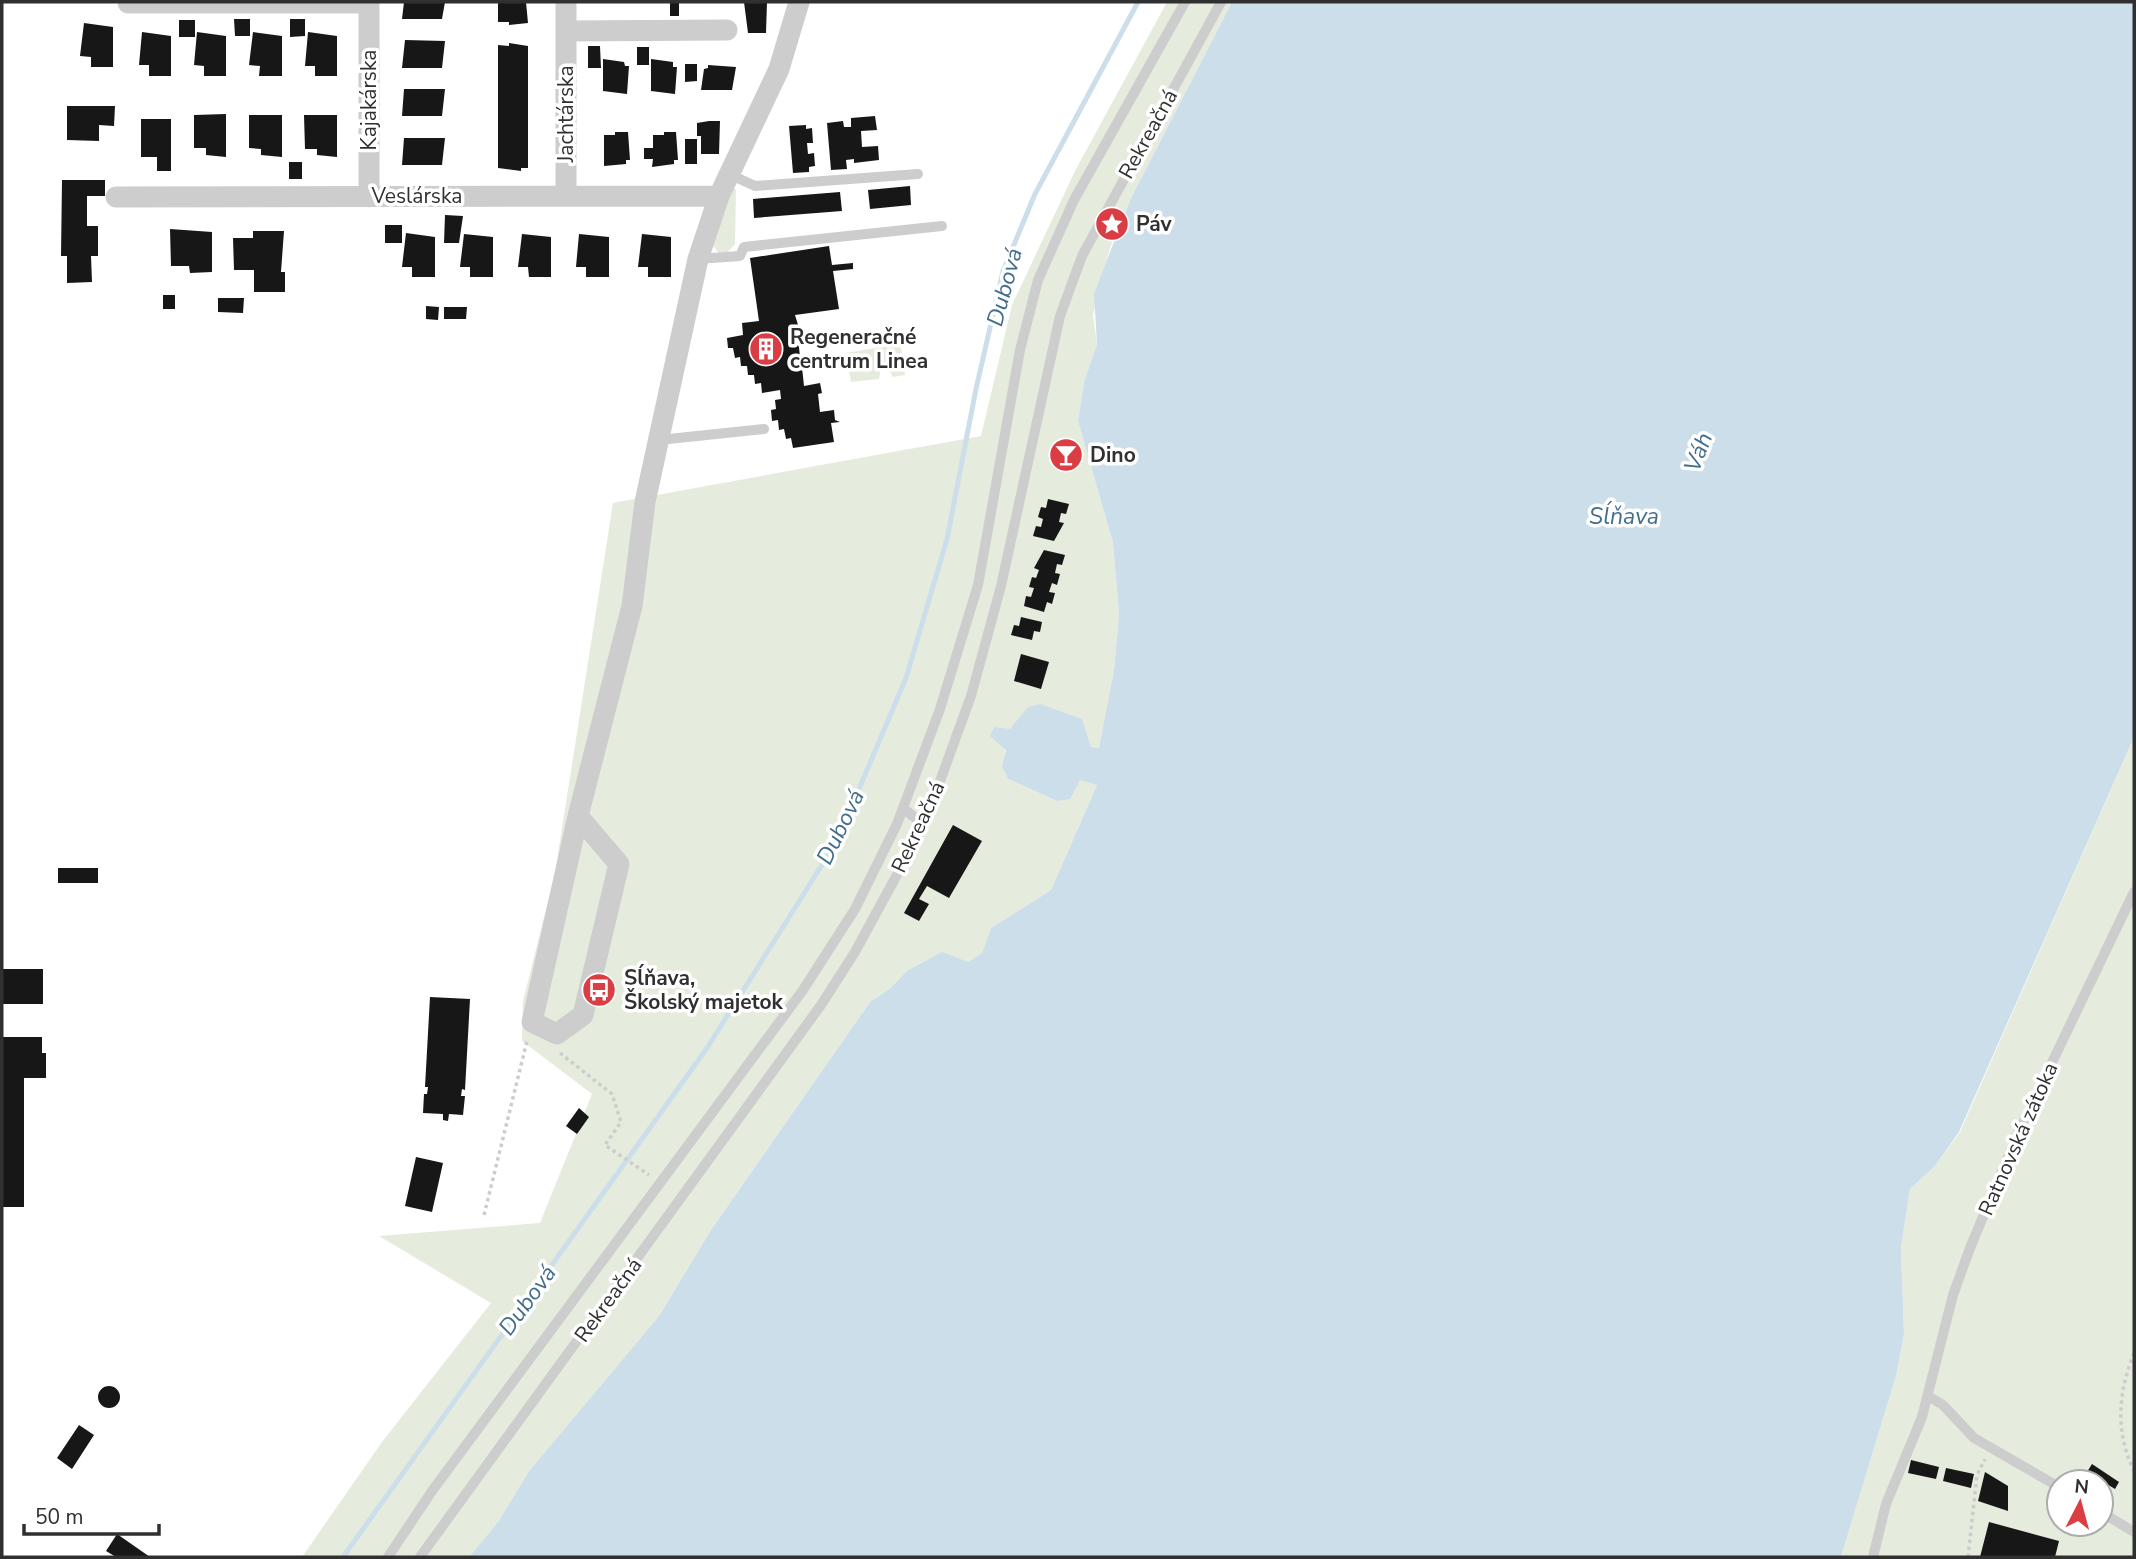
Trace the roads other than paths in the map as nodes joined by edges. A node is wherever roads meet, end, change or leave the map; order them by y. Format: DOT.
graph roads {
  1 [pos="369,2"];
  2 [pos="566,2"];
  3 [pos="799,2"];
  4 [pos="1185,2"];
  5 [pos="1220,2"];
  6 [pos="128,3"];
  7 [pos="727,30"];
  8 [pos="566,31"];
  9 [pos="729,174"];
  10 [pos="918,174"];
  11 [pos="566,196"];
  12 [pos="719,196"];
  13 [pos="116,197"];
  14 [pos="369,197"];
  15 [pos="942,226"];
  16 [pos="698,259"];
  17 [pos="764,429"];
  18 [pos="660,440"];
  19 [pos="903,808"];
  20 [pos="578,816"];
  21 [pos="924,825"];
  22 [pos="2134,892"];
  23 [pos="1927,1396"];
  24 [pos="2045,1479"];
  25 [pos="2115,1520"];
  26 [pos="2134,1532"];
  27 [pos="388,1557"];
  28 [pos="419,1557"];
  29 [pos="1873,1557"];
  1 -- 6 [label="street, Kajakárska"];
  1 -- 14 [label="street, Kajakárska"];
  2 -- 8 [label="street, Jachtárska"];
  3 -- 9 [label="street"];
  4 -- 19 [label="lane"];
  5 -- 21 [label="lane, Rekreačná"];
  7 -- 8 [label="street"];
  8 -- 11 [label="street, Jachtárska"];
  9 -- 10 [label="lane"];
  9 -- 12 [label="street"];
  11 -- 12 [label="street, Veslárska"];
  11 -- 14 [label="street, Veslárska"];
  12 -- 16 [label="street"];
  13 -- 14 [label="street, Veslárska"];
  15 -- 16 [label="lane"];
  16 -- 18 [label="street"];
  17 -- 18 [label="lane"];
  18 -- 20 [label="street"];
  19 -- 21 [label="lane"];
  19 -- 27 [label="lane"];
  20 -- 20 [label="street"];
  21 -- 28 [label="lane, Rekreačná"];
  22 -- 23 [label="lane, Ratnovská zátoka"];
  23 -- 24 [label="lane"];
  23 -- 29 [label="lane, Ratnovská zátoka"];
  25 -- 26 [label="lane"];
}
